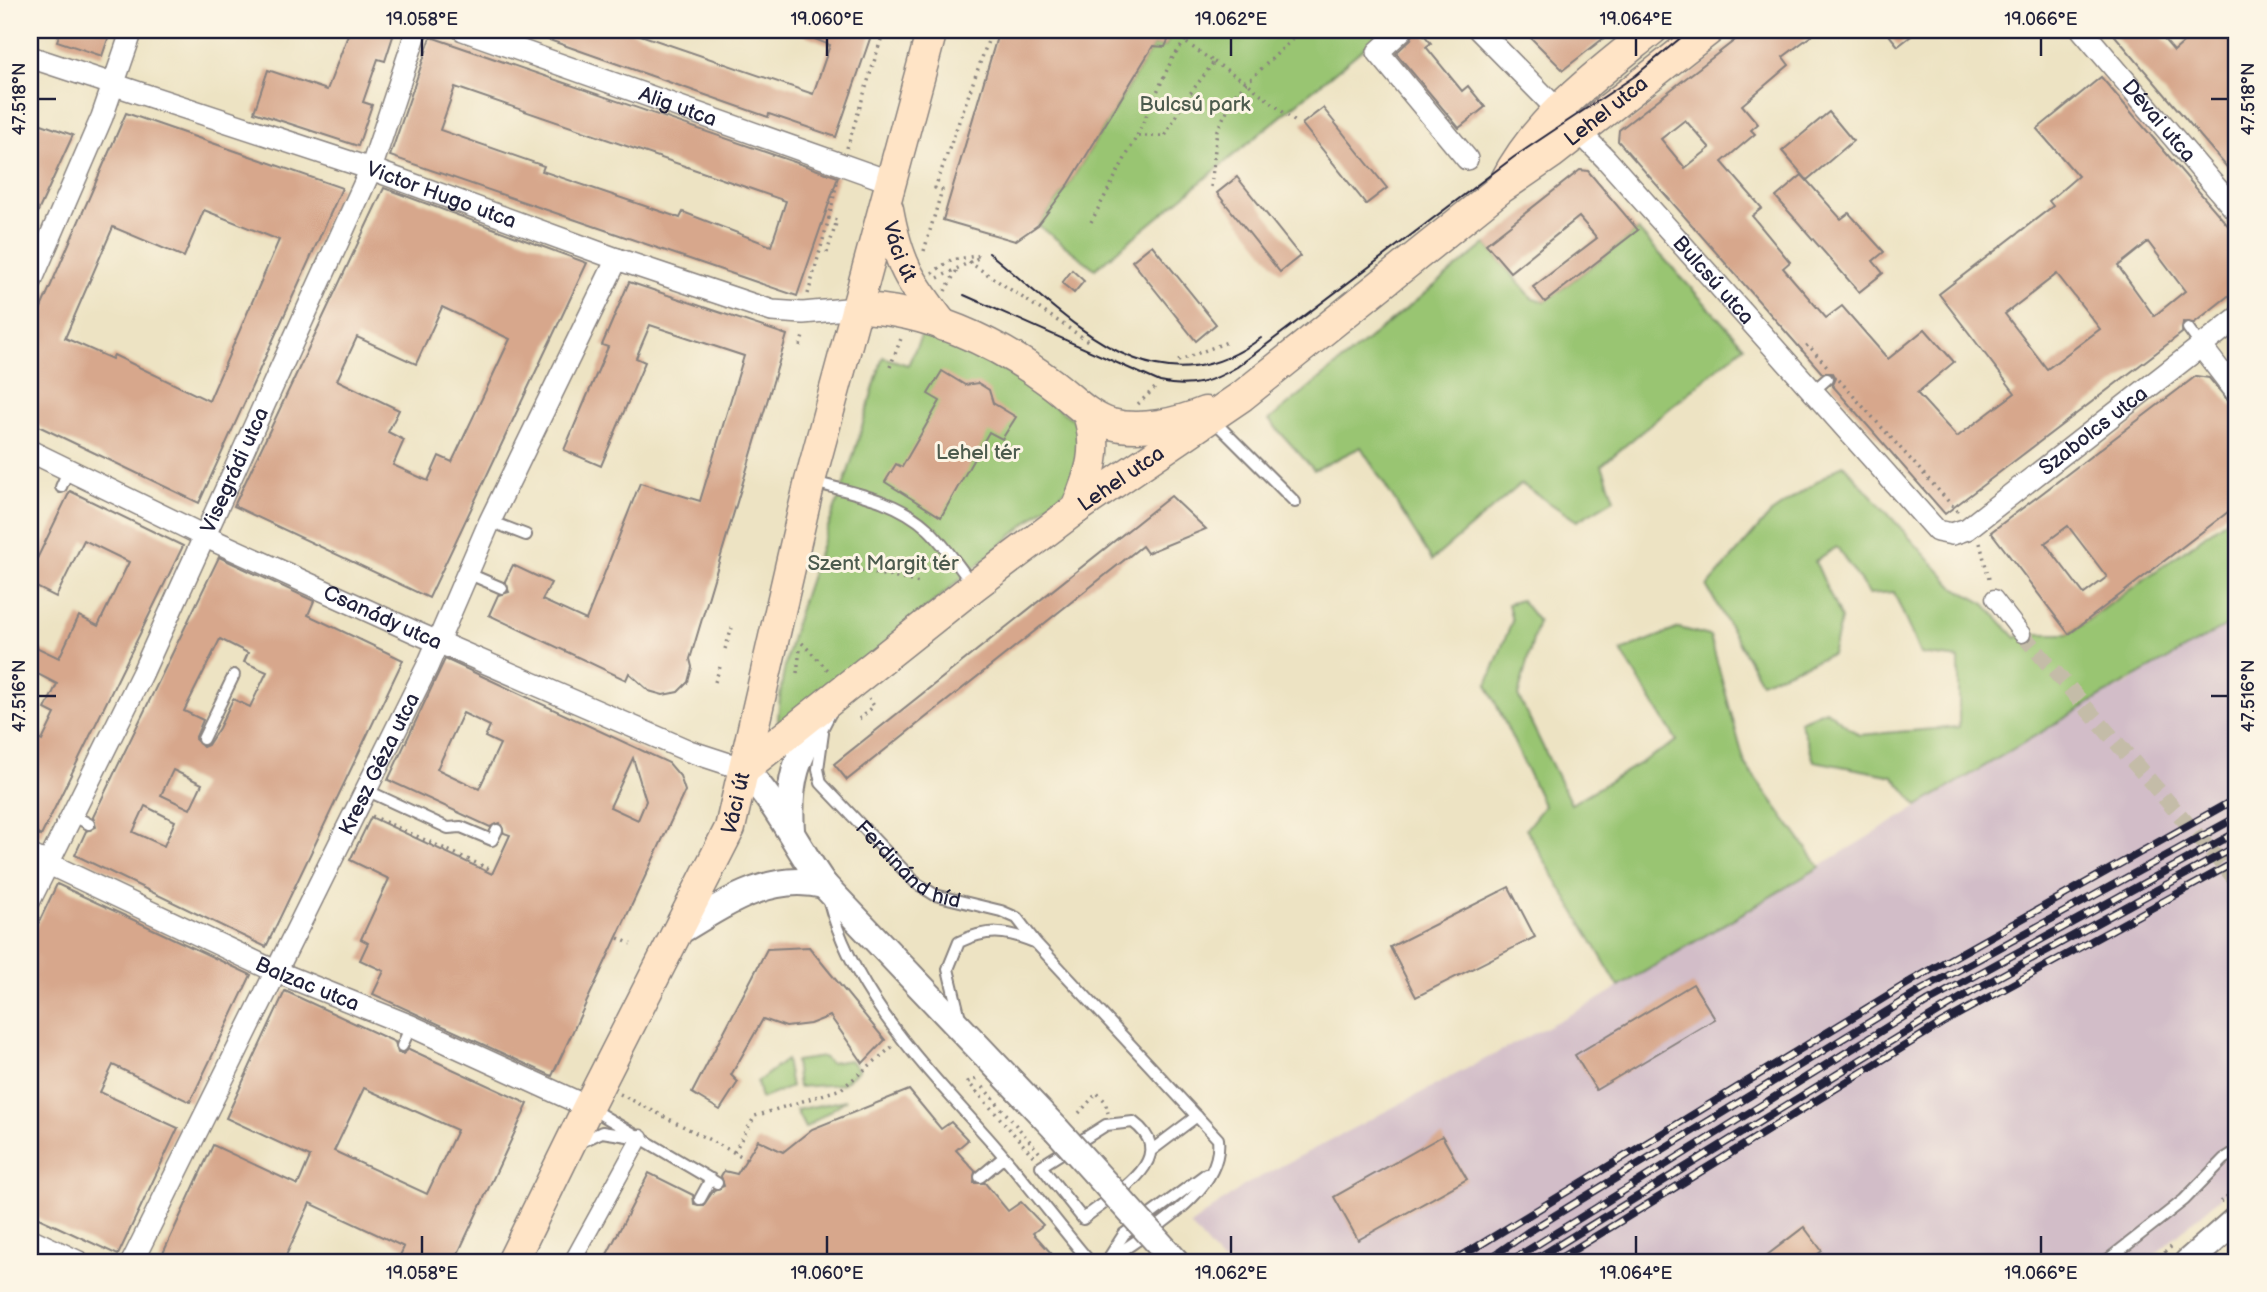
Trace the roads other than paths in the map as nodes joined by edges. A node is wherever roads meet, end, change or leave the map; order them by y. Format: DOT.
graph roads {
  1 [pos="132,30"];
  2 [pos="417,30"];
  3 [pos="463,30"];
  4 [pos="932,30"];
  5 [pos="1402,30"];
  6 [pos="1479,30"];
  7 [pos="1652,30"];
  8 [pos="1709,30"];
  9 [pos="2082,30"];
  10 [pos="30,57"];
  11 [pos="113,86"];
  12 [pos="1556,110"];
  13 [pos="1578,132"];
  14 [pos="1466,159"];
  15 [pos="371,169"];
  16 [pos="1500,189"];
  17 [pos="889,191"];
  18 [pos="2237,212"];
  19 [pos="617,259"];
  20 [pos="30,284"];
  21 [pos="857,308"];
  22 [pos="943,312"];
  23 [pos="2237,318"];
  24 [pos="2188,328"];
  25 [pos="2201,346"];
  26 [pos="2237,393"];
  27 [pos="1242,396"];
  28 [pos="1088,414"];
  29 [pos="1212,419"];
  30 [pos="30,451"];
  31 [pos="810,481"];
  32 [pos="1295,502"];
  33 [pos="1076,509"];
  34 [pos="491,521"];
  35 [pos="1944,533"];
  36 [pos="526,535"];
  37 [pos="206,537"];
  38 [pos="467,573"];
  39 [pos="974,586"];
  40 [pos="502,588"];
  41 [pos="1994,598"];
  42 [pos="2022,634"];
  43 [pos="439,640"];
  44 [pos="234,674"];
  45 [pos="834,699"];
  46 [pos="203,739"];
  47 [pos="744,769"];
  48 [pos="362,800"];
  49 [pos="497,830"];
  50 [pos="792,832"];
  51 [pos="39,859"];
  52 [pos="824,885"];
  53 [pos="30,900"];
  54 [pos="678,932"];
  55 [pos="1036,943"];
  56 [pos="277,972"];
  57 [pos="963,1031"];
  58 [pos="594,1095"];
  59 [pos="1197,1116"];
  60 [pos="1175,1130"];
  61 [pos="1150,1136"];
  62 [pos="640,1138"];
  63 [pos="568,1148"];
  64 [pos="1152,1150"];
  65 [pos="2237,1151"];
  66 [pos="1004,1157"];
  67 [pos="980,1177"];
  68 [pos="701,1199"];
  69 [pos="2237,1219"];
  70 [pos="30,1238"];
  71 [pos="79,1262"];
  72 [pos="132,1262"];
  73 [pos="512,1262"];
  74 [pos="572,1262"];
  75 [pos="1090,1262"];
  76 [pos="1106,1262"];
  77 [pos="1176,1262"];
  78 [pos="2105,1262"];
  79 [pos="2188,1262"];
  1 -- 11 [label="street"];
  2 -- 15 [label="street, Visegrádi utca"];
  3 -- 17 [label="street, Alig utca"];
  4 -- 17 [label="main road, Váci út"];
  5 -- 14 [label="street"];
  6 -- 12 [label="street, Bulcsú utca"];
  7 -- 12 [label="main road, Lehel utca"];
  8 -- 13 [label="main road, Lehel utca"];
  9 -- 18 [label="street, Dévai utca"];
  10 -- 11 [label="street, Victor Hugo utca"];
  11 -- 15 [label="street, Victor Hugo utca"];
  11 -- 20 [label="street"];
  12 -- 13 [label="street, Bulcsú utca"];
  12 -- 16 [label="main road, Lehel utca"];
  13 -- 16 [label="main road, Lehel utca"];
  13 -- 35 [label="street, Bulcsú utca"];
  15 -- 19 [label="street, Victor Hugo utca"];
  15 -- 37 [label="street, Visegrádi utca"];
  16 -- 27 [label="main road, Lehel utca"];
  17 -- 21 [label="main road, Váci út"];
  17 -- 22 [label="main road, Váci út"];
  19 -- 21 [label="street, Victor Hugo utca"];
  19 -- 34 [label="street, Kresz Géza utca"];
  21 -- 22 [label="main road, Váci út"];
  21 -- 31 [label="main road, Váci út"];
  22 -- 28 [label="main road"];
  23 -- 25 [label="street, Szabolcs utca"];
  24 -- 25 [label="lane"];
  25 -- 26 [label="street"];
  25 -- 35 [label="street, Szabolcs utca"];
  27 -- 28 [label="main road"];
  27 -- 29 [label="main road, Lehel utca"];
  28 -- 33 [label="main road"];
  29 -- 32 [label="lane"];
  29 -- 33 [label="main road, Lehel utca"];
  30 -- 37 [label="street, Csanády utca"];
  31 -- 39 [label="lane"];
  31 -- 47 [label="main road, Váci út"];
  33 -- 39 [label="main road, Lehel utca"];
  34 -- 36 [label="lane"];
  34 -- 38 [label="street, Kresz Géza utca"];
  37 -- 43 [label="street, Csanády utca"];
  37 -- 51 [label="street, Visegrádi utca"];
  38 -- 40 [label="lane"];
  38 -- 43 [label="street, Kresz Géza utca"];
  39 -- 45 [label="main road, Lehel utca"];
  41 -- 42 [label="street"];
  43 -- 47 [label="street, Csanády utca"];
  43 -- 48 [label="street, Kresz Géza utca"];
  44 -- 46 [label="lane"];
  45 -- 47 [label="main road, Lehel utca"];
  45 -- 50 [label="street, Ferdinánd híd"];
  45 -- 55 [label="lane, Ferdinánd híd"];
  47 -- 50 [label="street, Ferdinánd híd"];
  47 -- 54 [label="main road, Váci út"];
  48 -- 49 [label="lane"];
  48 -- 56 [label="street, Kresz Géza utca"];
  50 -- 52 [label="street, Ferdinánd híd"];
  51 -- 53 [label="street, Visegrádi utca"];
  51 -- 56 [label="street, Balzac utca"];
  52 -- 54 [label="street"];
  52 -- 57 [label="street, Ferdinánd híd"];
  52 -- 66 [label="lane, Ferdinánd híd"];
  54 -- 58 [label="main road, Váci út"];
  55 -- 57 [label="lane, Ferdinánd híd"];
  55 -- 59 [label="lane"];
  56 -- 58 [label="street, Balzac utca"];
  56 -- 72 [label="street, Kresz Géza utca"];
  57 -- 77 [label="street, Ferdinánd híd, bridge"];
  58 -- 62 [label="lane"];
  58 -- 63 [label="main road, Váci út"];
  59 -- 60 [label="lane"];
  59 -- 76 [label="lane"];
  60 -- 61 [label="lane"];
  60 -- 64 [label="lane"];
  61 -- 64 [label="lane"];
  61 -- 64 [label="lane"];
  62 -- 63 [label="lane"];
  62 -- 68 [label="lane"];
  62 -- 74 [label="street"];
  63 -- 73 [label="main road, Váci út"];
  65 -- 78 [label="lane"];
  66 -- 67 [label="lane"];
  66 -- 75 [label="lane, Ferdinánd híd"];
  69 -- 79 [label="street"];
  70 -- 71 [label="street"];
}
